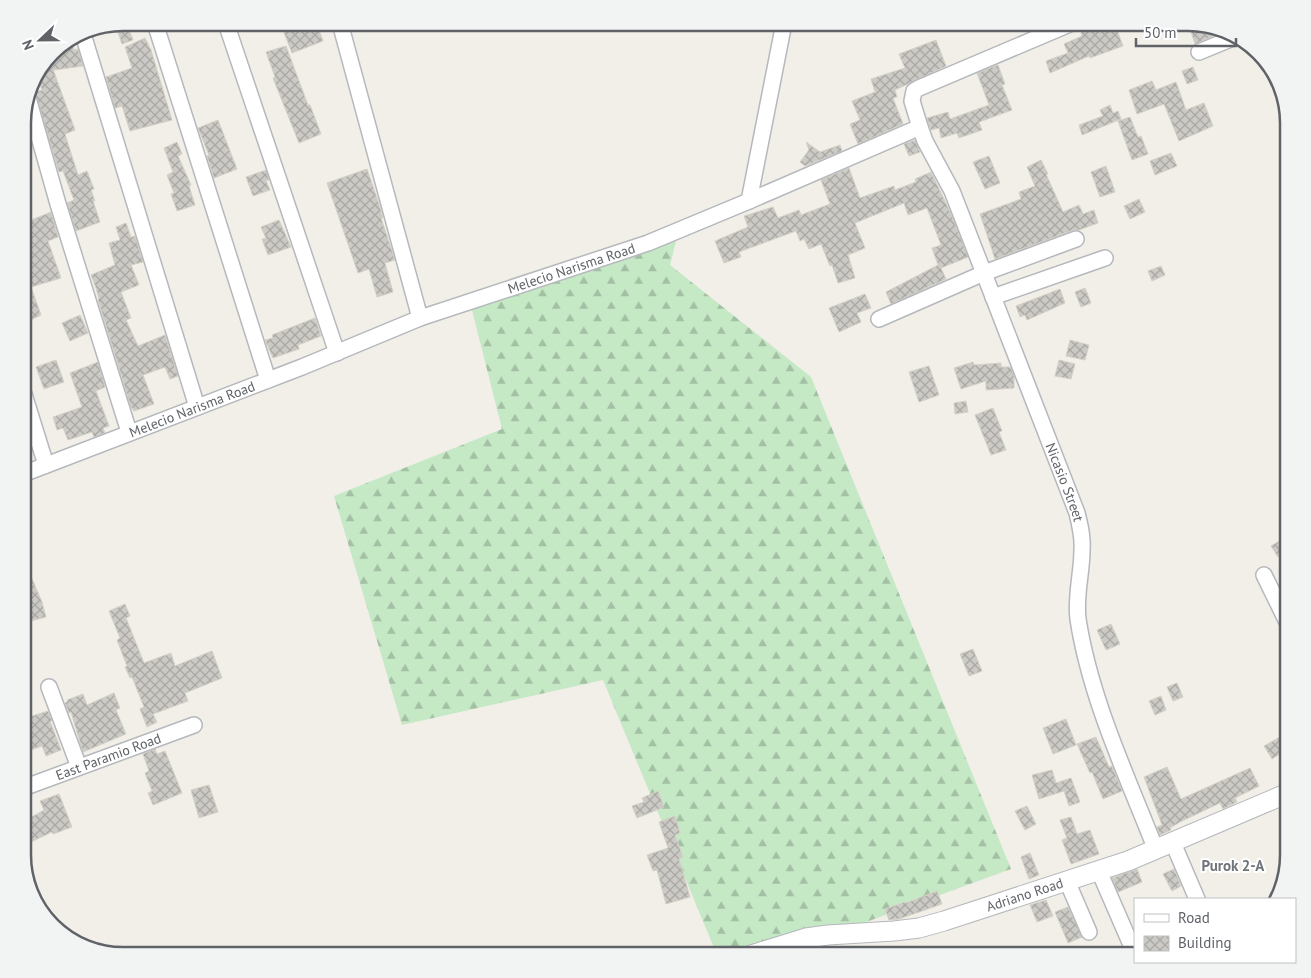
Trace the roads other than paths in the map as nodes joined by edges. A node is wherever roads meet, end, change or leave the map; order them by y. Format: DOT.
graph roads {
  1 [pos="157,31"];
  2 [pos="229,31"];
  3 [pos="342,31"];
  4 [pos="782,31"];
  5 [pos="1051,31"];
  6 [pos="84,40"];
  7 [pos="1227,40"];
  8 [pos="1199,52"];
  9 [pos="32,112"];
  10 [pos="920,127"];
  11 [pos="749,201"];
  12 [pos="1076,239"];
  13 [pos="1105,258"];
  14 [pos="984,273"];
  15 [pos="993,297"];
  16 [pos="420,318"];
  17 [pos="879,319"];
  18 [pos="337,353"];
  19 [pos="268,380"];
  20 [pos="197,407"];
  21 [pos="31,424"];
  22 [pos="129,432"];
  23 [pos="46,465"];
  24 [pos="31,471"];
  25 [pos="1264,575"];
  26 [pos="1280,608"];
  27 [pos="49,688"];
  28 [pos="194,725"];
  29 [pos="79,767"];
  30 [pos="31,785"];
  31 [pos="1280,797"];
  32 [pos="1164,847"];
  33 [pos="1100,871"];
  34 [pos="1067,881"];
  35 [pos="1197,898"];
  36 [pos="1089,932"];
  37 [pos="778,947"];
  38 [pos="1132,947"];
  1 -- 19 [label="street"];
  2 -- 18 [label="street"];
  3 -- 16 [label="street"];
  4 -- 11 [label="street"];
  5 -- 10 [label="street"];
  6 -- 20 [label="street"];
  7 -- 8 [label="street"];
  9 -- 22 [label="street"];
  10 -- 11 [label="street, Melecio Narisma Road"];
  10 -- 14 [label="street, Nicasio Street"];
  11 -- 16 [label="street, Melecio Narisma Road"];
  12 -- 14 [label="street"];
  13 -- 15 [label="street"];
  14 -- 15 [label="street, Nicasio Street"];
  14 -- 17 [label="street"];
  15 -- 32 [label="street, Nicasio Street"];
  16 -- 18 [label="street, Melecio Narisma Road"];
  18 -- 19 [label="street, Melecio Narisma Road"];
  19 -- 20 [label="street, Melecio Narisma Road"];
  20 -- 22 [label="street, Melecio Narisma Road"];
  21 -- 23 [label="street"];
  22 -- 23 [label="street, Melecio Narisma Road"];
  23 -- 24 [label="street, Melecio Narisma Road"];
  25 -- 26 [label="street"];
  27 -- 29 [label="street"];
  28 -- 29 [label="street, East Paramio Road"];
  29 -- 30 [label="street, East Paramio Road"];
  31 -- 32 [label="street, Adriano Road"];
  32 -- 33 [label="street, Adriano Road"];
  32 -- 35 [label="street, Nicasio Street"];
  33 -- 34 [label="street, Adriano Road"];
  33 -- 38 [label="street"];
  34 -- 36 [label="street"];
  34 -- 37 [label="street, Adriano Road"];
}
